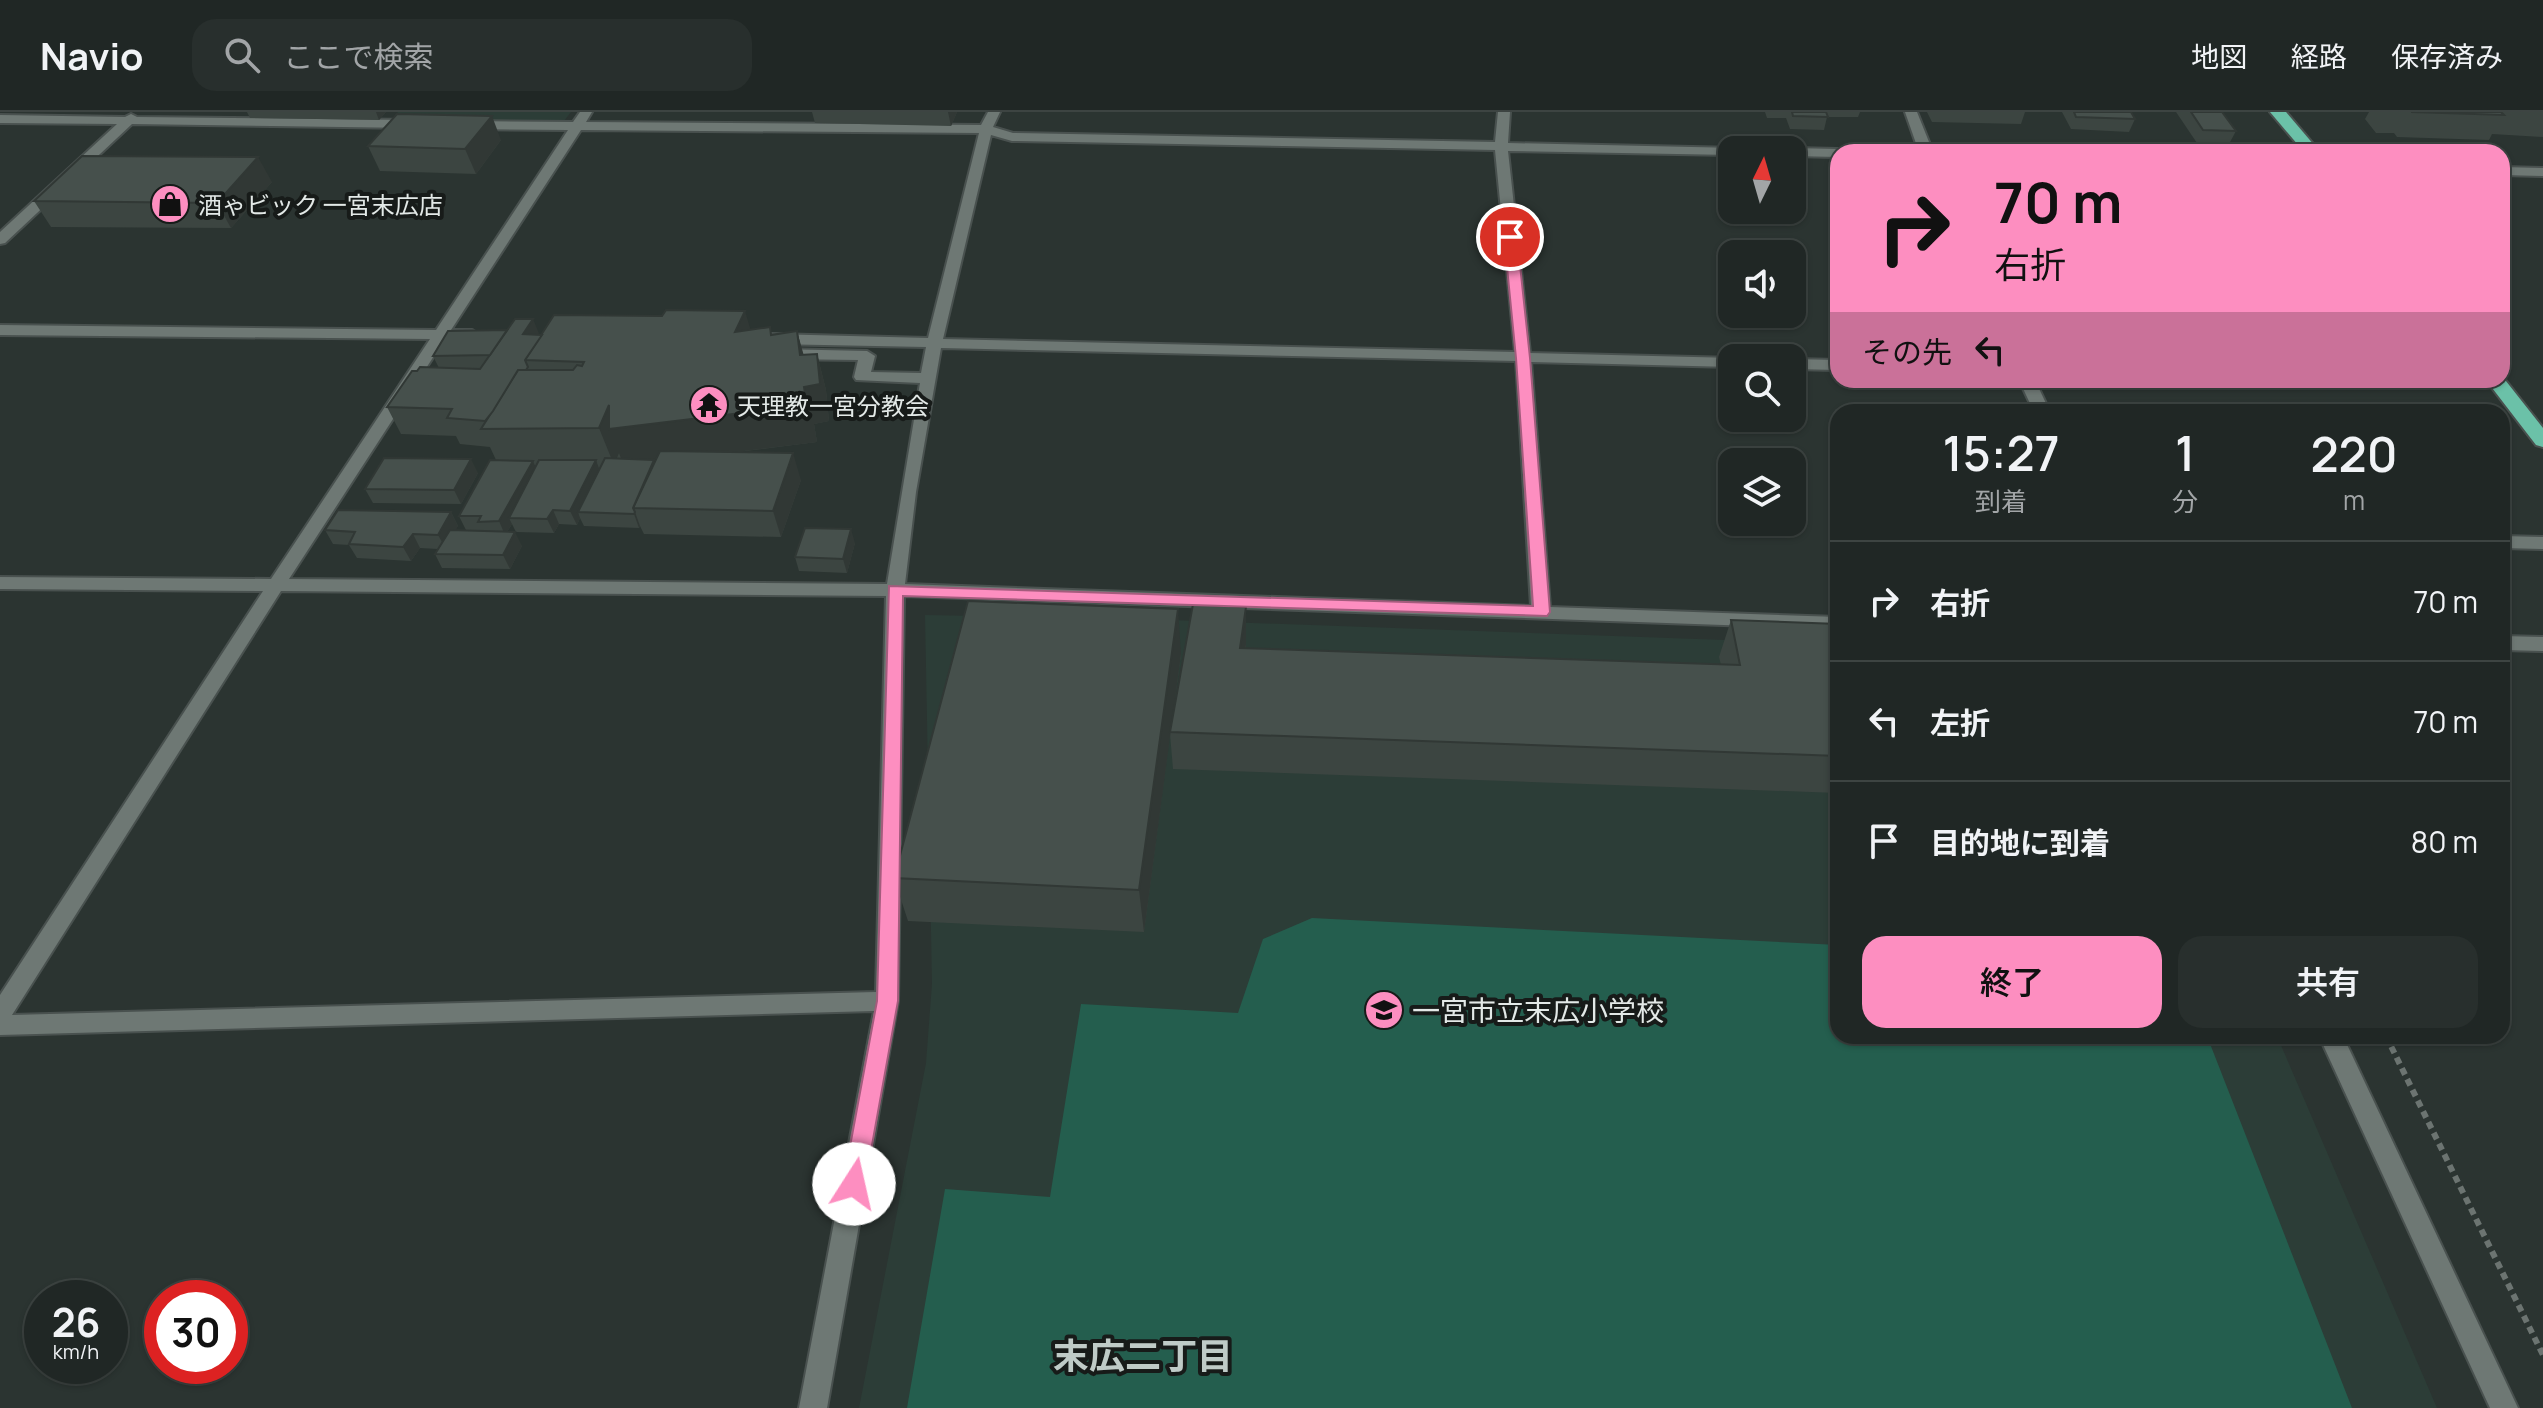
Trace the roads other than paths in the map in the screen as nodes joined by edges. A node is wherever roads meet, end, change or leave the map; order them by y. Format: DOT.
graph roads {
  1 [pos="994,112"];
  2 [pos="1504,112"];
  3 [pos="1911,112"];
  4 [pos="2278,112"];
  5 [pos="133,116"];
  6 [pos="0,119"];
  7 [pos="582,119"];
  8 [pos="422,124"];
  9 [pos="453,125"];
  10 [pos="986,129"];
  11 [pos="1923,144"];
  12 [pos="2305,144"];
  13 [pos="1501,146"];
  14 [pos="1718,151"];
  15 [pos="1806,152"];
  16 [pos="1830,153"];
  17 [pos="2510,171"];
  18 [pos="2543,172"];
  19 [pos="0,240"];
  20 [pos="0,330"];
  21 [pos="441,335"];
  22 [pos="489,335"];
  23 [pos="760,339"];
  24 [pos="935,341"];
  25 [pos="777,354"];
  26 [pos="1523,358"];
  27 [pos="1718,362"];
  28 [pos="1806,364"];
  29 [pos="1830,365"];
  30 [pos="929,378"];
  31 [pos="2501,388"];
  32 [pos="2543,441"];
  33 [pos="2510,542"];
  34 [pos="2543,543"];
  35 [pos="0,583"];
  36 [pos="275,587"];
  37 [pos="895,590"];
  38 [pos="1541,612"];
  39 [pos="1830,623"];
  40 [pos="2510,643"];
  41 [pos="2543,644"];
  42 [pos="887,1001"];
  43 [pos="0,1014"];
  44 [pos="0,1025"];
  45 [pos="2335,1044"];
  46 [pos="813,1408"];
  47 [pos="2504,1408"];
  1 -- 10 [label="street"];
  2 -- 13 [label="street"];
  3 -- 11 [label="street"];
  4 -- 12 [label="highway"];
  5 -- 6 [label="street"];
  5 -- 8 [label="street"];
  5 -- 19 [label="street"];
  7 -- 9 [label="street"];
  7 -- 10 [label="street"];
  7 -- 21 [label="street"];
  10 -- 13 [label="street"];
  10 -- 24 [label="street"];
  13 -- 14 [label="street"];
  13 -- 26 [label="street"];
  15 -- 16 [label="street"];
  17 -- 18 [label="street"];
  20 -- 21 [label="street"];
  21 -- 22 [label="street"];
  21 -- 36 [label="street"];
  23 -- 24 [label="street"];
  24 -- 26 [label="street"];
  24 -- 30 [label="street"];
  25 -- 30 [label="street"];
  26 -- 27 [label="street"];
  26 -- 38 [label="street"];
  28 -- 29 [label="street"];
  30 -- 37 [label="street"];
  31 -- 32 [label="highway"];
  33 -- 34 [label="street"];
  35 -- 36 [label="street"];
  36 -- 37 [label="street"];
  36 -- 43 [label="street"];
  37 -- 38 [label="street"];
  37 -- 42 [label="street"];
  38 -- 39 [label="street"];
  40 -- 41 [label="street"];
  42 -- 44 [label="street"];
  42 -- 46 [label="street"];
  45 -- 47 [label="street"];
}
